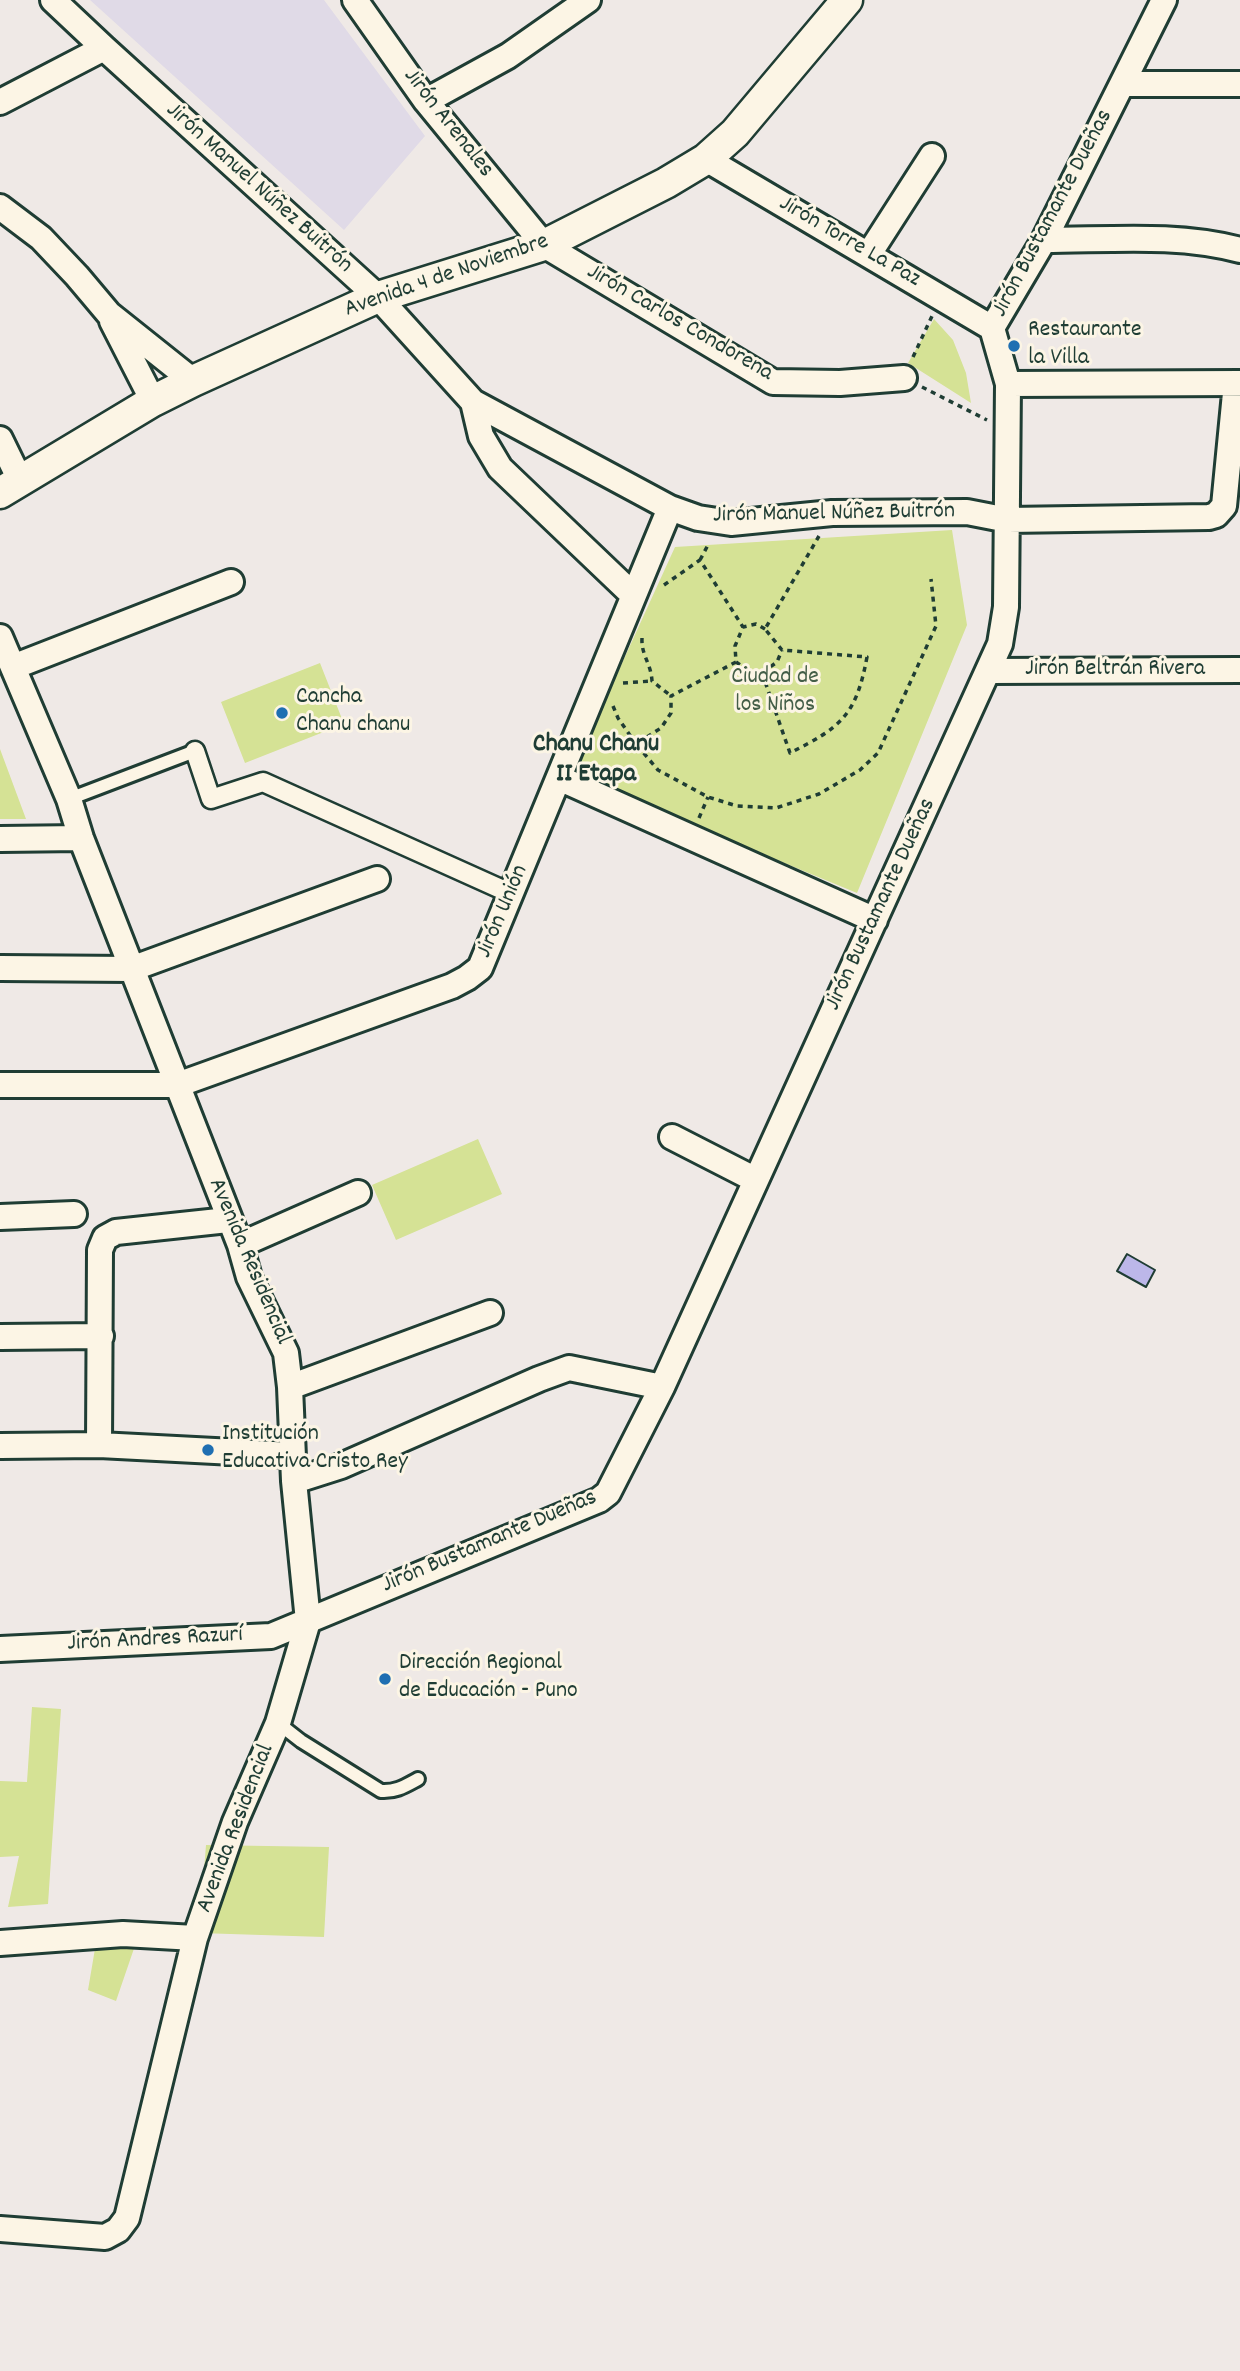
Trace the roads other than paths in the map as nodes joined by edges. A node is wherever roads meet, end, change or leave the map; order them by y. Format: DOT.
graph roads {
  1 [pos="53,0"];
  2 [pos="355,0"];
  3 [pos="588,0"];
  4 [pos="847,0"];
  5 [pos="1164,0"];
  6 [pos="104,48"];
  7 [pos="1124,84"];
  8 [pos="1240,84"];
  9 [pos="426,101"];
  10 [pos="0,103"];
  11 [pos="932,156"];
  12 [pos="706,159"];
  13 [pos="0,207"];
  14 [pos="1044,240"];
  15 [pos="544,245"];
  16 [pos="1240,250"];
  17 [pos="869,254"];
  18 [pos="378,297"];
  19 [pos="109,314"];
  20 [pos="992,328"];
  21 [pos="904,378"];
  22 [pos="193,381"];
  23 [pos="1238,383"];
  24 [pos="1008,384"];
  25 [pos="153,401"];
  26 [pos="473,402"];
  27 [pos="0,439"];
  28 [pos="10,486"];
  29 [pos="670,508"];
  30 [pos="1008,520"];
  31 [pos="231,582"];
  32 [pos="632,594"];
  33 [pos="0,637"];
  34 [pos="13,667"];
  35 [pos="1240,670"];
  36 [pos="989,671"];
  37 [pos="195,751"];
  38 [pos="559,778"];
  39 [pos="69,799"];
  40 [pos="81,838"];
  41 [pos="0,839"];
  42 [pos="377,879"];
  43 [pos="512,894"];
  44 [pos="875,920"];
  45 [pos="0,968"];
  46 [pos="131,969"];
  47 [pos="177,1084"];
  48 [pos="0,1085"];
  49 [pos="671,1137"];
  50 [pos="756,1180"];
  51 [pos="358,1192"];
  52 [pos="74,1214"];
  53 [pos="0,1217"];
  54 [pos="228,1220"];
  55 [pos="240,1245"];
  56 [pos="490,1313"];
  57 [pos="101,1336"];
  58 [pos="0,1337"];
  59 [pos="290,1387"];
  60 [pos="662,1387"];
  61 [pos="99,1445"];
  62 [pos="0,1446"];
  63 [pos="292,1455"];
  64 [pos="293,1481"];
  65 [pos="308,1621"];
  66 [pos="0,1648"];
  67 [pos="278,1723"];
  68 [pos="418,1779"];
  69 [pos="195,1938"];
  70 [pos="0,1943"];
  71 [pos="0,2229"];
  1 -- 6 [label="street, Jirón Manuel Núñez Buitrón"];
  2 -- 9 [label="street, Jirón Arenales"];
  3 -- 9 [label="street"];
  4 -- 12 [label="street, Avenida 4 de Noviembre"];
  5 -- 7 [label="street, Jirón Bustamante Dueñas"];
  6 -- 10 [label="street"];
  6 -- 18 [label="street, Jirón Manuel Núñez Buitrón"];
  7 -- 8 [label="street"];
  7 -- 14 [label="street, Jirón Bustamante Dueñas"];
  9 -- 15 [label="street, Jirón Arenales"];
  11 -- 17 [label="street"];
  12 -- 15 [label="street, Avenida 4 de Noviembre"];
  12 -- 17 [label="street, Jirón Torre La Paz"];
  13 -- 19 [label="street"];
  14 -- 16 [label="street"];
  14 -- 20 [label="street, Jirón Bustamante Dueñas"];
  15 -- 18 [label="street, Avenida 4 de Noviembre"];
  15 -- 21 [label="street, Jirón Carlos Condorena"];
  17 -- 20 [label="street, Jirón Torre La Paz"];
  18 -- 22 [label="street, Avenida 4 de Noviembre"];
  18 -- 26 [label="street, Jirón Manuel Núñez Buitrón"];
  19 -- 22 [label="street"];
  19 -- 25 [label="street"];
  20 -- 24 [label="street, Jirón Bustamante Dueñas"];
  22 -- 25 [label="street, Avenida 4 de Noviembre"];
  23 -- 24 [label="street"];
  23 -- 30 [label="street, Jirón Manuel Núñez Buitrón"];
  24 -- 30 [label="street, Jirón Bustamante Dueñas"];
  25 -- 28 [label="street, Avenida 4 de Noviembre"];
  26 -- 29 [label="street, Jirón Manuel Núñez Buitrón"];
  26 -- 32 [label="street"];
  27 -- 28 [label="street"];
  29 -- 30 [label="street, Jirón Manuel Núñez Buitrón"];
  29 -- 32 [label="street, Jirón Unión"];
  30 -- 36 [label="street, Jirón Bustamante Dueñas"];
  31 -- 34 [label="street"];
  32 -- 38 [label="street, Jirón Unión"];
  33 -- 34 [label="street, Avenida Residencial"];
  34 -- 39 [label="street, Avenida Residencial"];
  35 -- 36 [label="street, Jirón Beltrán Rivera"];
  36 -- 44 [label="street, Jirón Bustamante Dueñas"];
  37 -- 39 [label="lane"];
  37 -- 43 [label="street"];
  38 -- 43 [label="street, Jirón Unión"];
  38 -- 44 [label="street"];
  39 -- 40 [label="street, Avenida Residencial"];
  40 -- 41 [label="street"];
  40 -- 46 [label="street, Avenida Residencial"];
  42 -- 46 [label="street"];
  43 -- 47 [label="street, Jirón Unión"];
  44 -- 50 [label="street, Jirón Bustamante Dueñas"];
  45 -- 46 [label="street"];
  46 -- 47 [label="street, Avenida Residencial"];
  47 -- 48 [label="street, Jirón Unión"];
  47 -- 54 [label="street, Avenida Residencial"];
  49 -- 50 [label="street"];
  50 -- 60 [label="street, Jirón Bustamante Dueñas"];
  51 -- 55 [label="street"];
  52 -- 53 [label="street"];
  54 -- 55 [label="street, Avenida Residencial"];
  54 -- 57 [label="street"];
  55 -- 59 [label="street, Avenida Residencial"];
  56 -- 59 [label="street"];
  57 -- 58 [label="street"];
  57 -- 61 [label="street"];
  59 -- 63 [label="street, Avenida Residencial"];
  60 -- 64 [label="street"];
  60 -- 65 [label="street, Jirón Bustamante Dueñas"];
  61 -- 62 [label="street"];
  61 -- 63 [label="street"];
  63 -- 64 [label="street, Avenida Residencial"];
  64 -- 65 [label="street, Avenida Residencial"];
  65 -- 66 [label="street, Jirón Andres Razurí"];
  65 -- 67 [label="street, Avenida Residencial"];
  67 -- 68 [label="lane"];
  67 -- 69 [label="street, Avenida Residencial"];
  69 -- 70 [label="street"];
  69 -- 71 [label="street, Avenida Residencial"];
}
